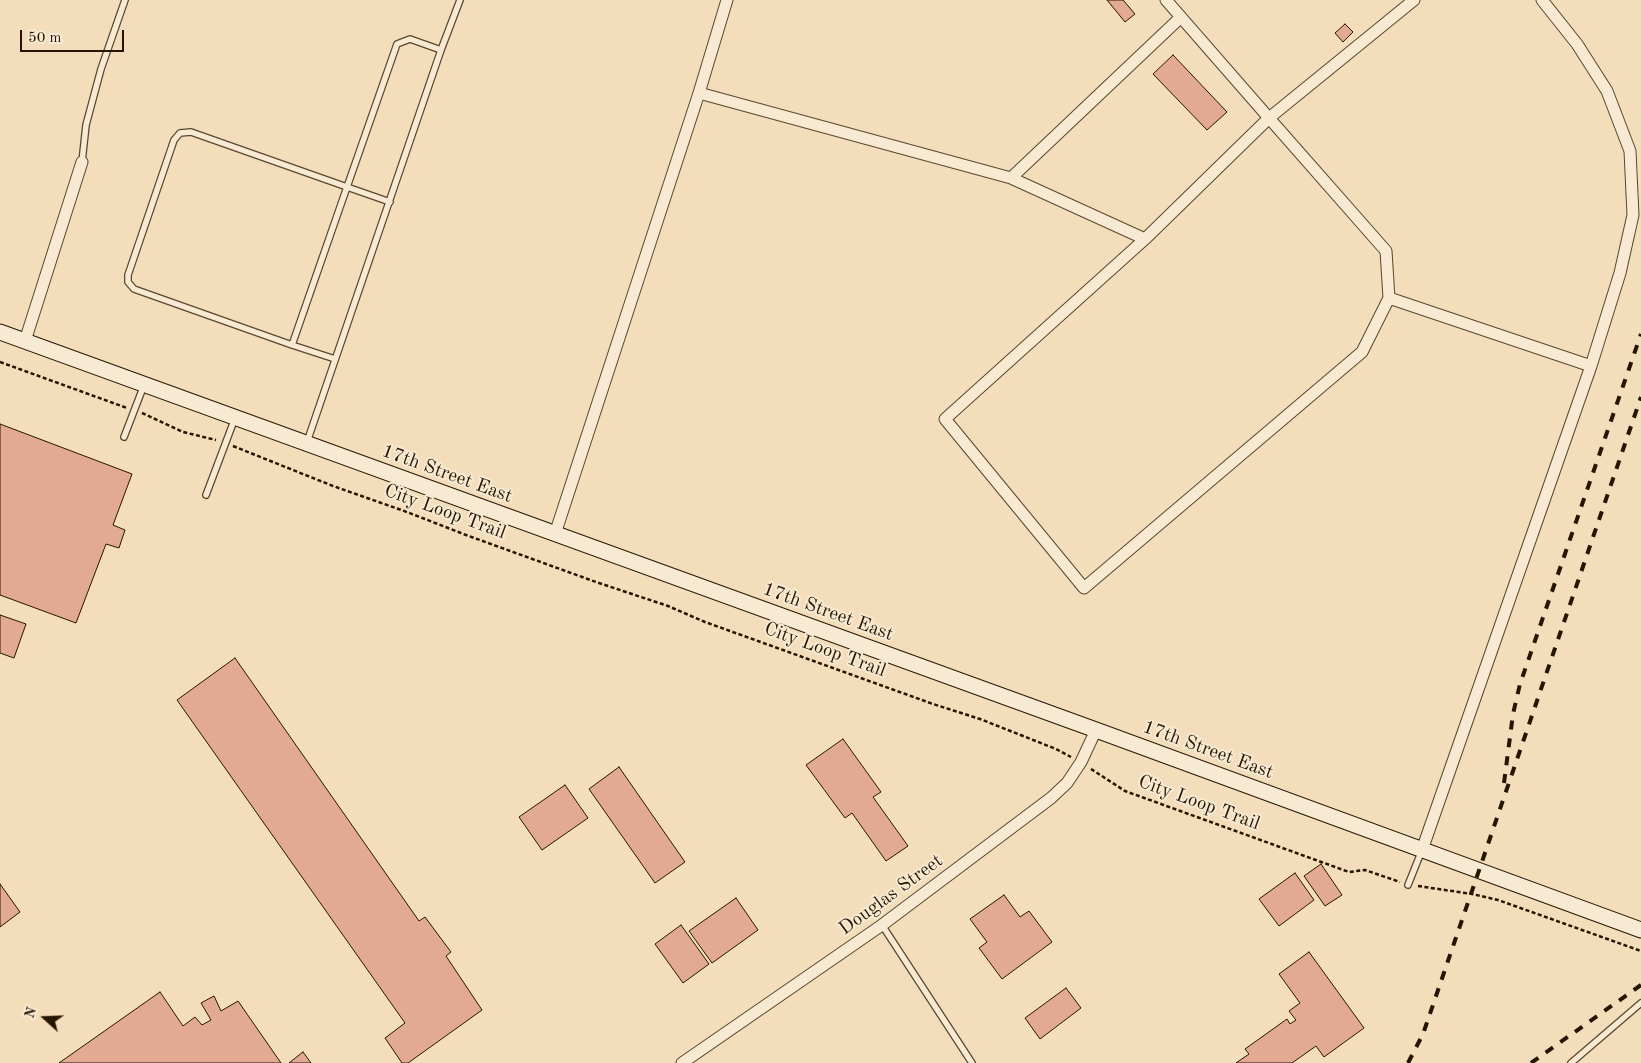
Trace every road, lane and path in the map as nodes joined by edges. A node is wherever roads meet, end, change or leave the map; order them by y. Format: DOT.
graph roads {
  1 [pos="124,0"];
  2 [pos="460,0"];
  3 [pos="727,0"];
  4 [pos="1166,0"];
  5 [pos="1414,0"];
  6 [pos="1542,0"];
  7 [pos="1181,17"];
  8 [pos="441,50"];
  9 [pos="698,93"];
  10 [pos="1269,118"];
  11 [pos="82,162"];
  12 [pos="1011,178"];
  13 [pos="347,187"];
  14 [pos="390,202"];
  15 [pos="1144,239"];
  16 [pos="1390,298"];
  17 [pos="0,332"];
  18 [pos="25,341"];
  19 [pos="292,345"];
  20 [pos="335,359"];
  21 [pos="0,362"];
  22 [pos="1591,366"];
  23 [pos="144,384"];
  24 [pos="134,411"];
  25 [pos="235,418"];
  26 [pos="124,437"];
  27 [pos="225,443"];
  28 [pos="307,444"];
  29 [pos="206,495"];
  30 [pos="555,534"];
  31 [pos="1096,730"];
  32 [pos="1081,762"];
  33 [pos="1422,850"];
  34 [pos="1408,885"];
  35 [pos="882,925"];
  36 [pos="1641,930"];
  37 [pos="1641,951"];
  38 [pos="1641,1003"];
  39 [pos="682,1063"];
  40 [pos="972,1063"];
  41 [pos="1571,1063"];
  1 -- 11 [label="lane"];
  2 -- 8 [label="lane"];
  3 -- 9 [label="street"];
  4 -- 7 [label="street"];
  5 -- 10 [label="street"];
  6 -- 22 [label="street"];
  7 -- 10 [label="street"];
  7 -- 12 [label="street"];
  8 -- 13 [label="lane"];
  8 -- 14 [label="lane"];
  9 -- 12 [label="street"];
  9 -- 30 [label="street"];
  10 -- 15 [label="street"];
  10 -- 16 [label="street"];
  11 -- 18 [label="street"];
  12 -- 15 [label="street"];
  13 -- 14 [label="lane"];
  13 -- 19 [label="lane"];
  13 -- 19 [label="lane"];
  14 -- 20 [label="lane"];
  15 -- 16 [label="street"];
  16 -- 22 [label="street"];
  17 -- 18 [label="main road, 17th Street East"];
  18 -- 23 [label="main road, 17th Street East"];
  19 -- 20 [label="lane"];
  20 -- 28 [label="lane"];
  21 -- 24 [label="path, City Loop Trail"];
  22 -- 33 [label="street"];
  23 -- 24 [label="lane"];
  23 -- 25 [label="main road, 17th Street East"];
  24 -- 26 [label="lane"];
  24 -- 27 [label="path, City Loop Trail"];
  25 -- 27 [label="lane"];
  25 -- 28 [label="main road, 17th Street East"];
  27 -- 29 [label="lane"];
  27 -- 32 [label="path, City Loop Trail"];
  28 -- 30 [label="main road, 17th Street East"];
  30 -- 31 [label="main road, 17th Street East"];
  31 -- 32 [label="street, Douglas Street"];
  31 -- 33 [label="main road, 17th Street East"];
  32 -- 34 [label="path, City Loop Trail"];
  32 -- 35 [label="street, Douglas Street"];
  33 -- 34 [label="lane"];
  33 -- 36 [label="main road, 17th Street East"];
  34 -- 37 [label="path, City Loop Trail"];
  35 -- 39 [label="street, Douglas Street"];
  35 -- 40 [label="lane"];
  38 -- 41 [label="lane"];
}
